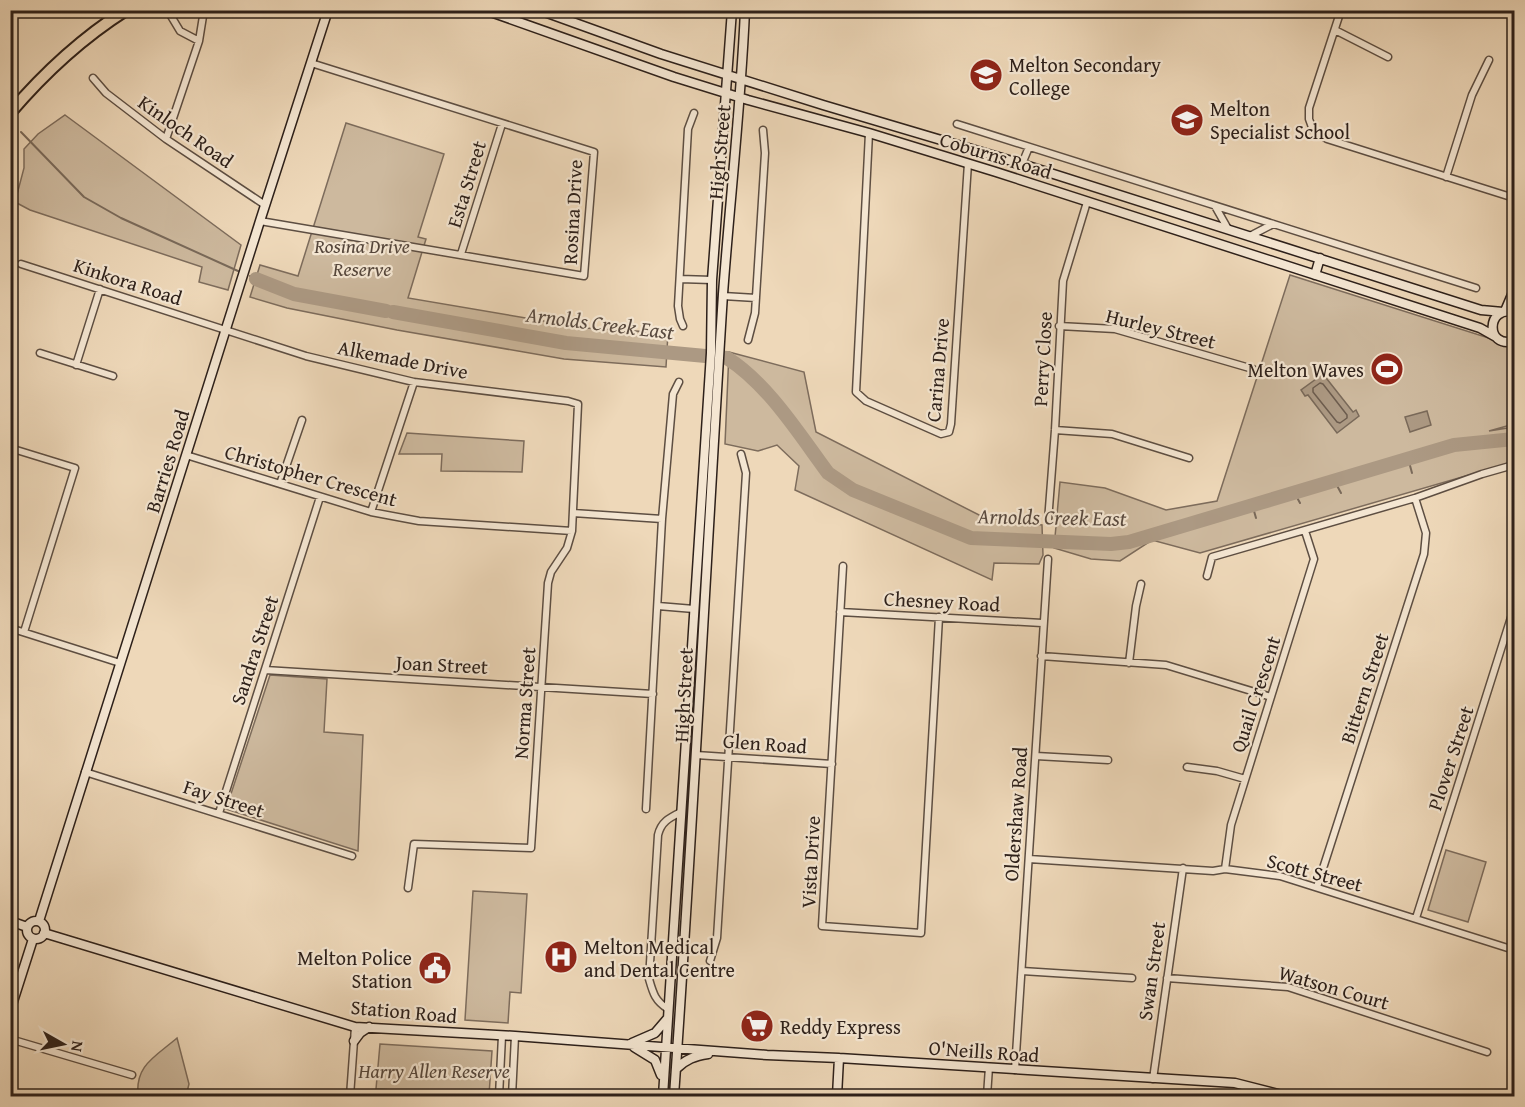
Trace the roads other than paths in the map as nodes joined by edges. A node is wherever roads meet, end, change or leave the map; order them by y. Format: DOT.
graph roads {
  1 [pos="126,10"];
  2 [pos="204,10"];
  3 [pos="328,10"];
  4 [pos="539,10"];
  5 [pos="732,10"];
  6 [pos="745,10"];
  7 [pos="1341,10"];
  8 [pos="485,11"];
  9 [pos="171,16"];
  10 [pos="1335,30"];
  11 [pos="198,41"];
  12 [pos="1388,57"];
  13 [pos="1490,60"];
  14 [pos="311,63"];
  15 [pos="726,73"];
  16 [pos="93,78"];
  17 [pos="742,78"];
  18 [pos="725,92"];
  19 [pos="740,98"];
  20 [pos="10,113"];
  21 [pos="694,113"];
  22 [pos="502,124"];
  23 [pos="957,124"];
  24 [pos="763,130"];
  25 [pos="869,133"];
  26 [pos="166,139"];
  27 [pos="1029,147"];
  28 [pos="968,163"];
  29 [pos="1022,164"];
  30 [pos="1446,177"];
  31 [pos="1092,186"];
  32 [pos="1515,198"];
  33 [pos="1087,202"];
  34 [pos="265,205"];
  35 [pos="1214,205"];
  36 [pos="260,221"];
  37 [pos="1273,224"];
  38 [pos="1228,229"];
  39 [pos="1250,236"];
  40 [pos="461,255"];
  41 [pos="1320,258"];
  42 [pos="21,264"];
  43 [pos="1315,275"];
  44 [pos="680,279"];
  45 [pos="712,280"];
  46 [pos="724,281"];
  47 [pos="1476,288"];
  48 [pos="100,289"];
  49 [pos="1515,290"];
  50 [pos="712,295"];
  51 [pos="723,296"];
  52 [pos="756,298"];
  53 [pos="1508,312"];
  54 [pos="683,326"];
  55 [pos="1059,326"];
  56 [pos="225,329"];
  57 [pos="1496,337"];
  58 [pos="748,340"];
  59 [pos="1515,342"];
  60 [pos="40,353"];
  61 [pos="716,353"];
  62 [pos="76,365"];
  63 [pos="715,365"];
  64 [pos="1252,369"];
  65 [pos="113,376"];
  66 [pos="414,382"];
  67 [pos="679,382"];
  68 [pos="578,404"];
  69 [pos="302,420"];
  70 [pos="1055,430"];
  71 [pos="10,448"];
  72 [pos="741,454"];
  73 [pos="186,455"];
  74 [pos="1189,458"];
  75 [pos="1515,467"];
  76 [pos="280,484"];
  77 [pos="320,497"];
  78 [pos="1415,498"];
  79 [pos="371,512"];
  80 [pos="573,513"];
  81 [pos="662,519"];
  82 [pos="1048,521"];
  83 [pos="572,531"];
  84 [pos="1305,531"];
  85 [pos="1047,559"];
  86 [pos="843,566"];
  87 [pos="1207,576"];
  88 [pos="1141,584"];
  89 [pos="658,606"];
  90 [pos="704,608"];
  91 [pos="1515,608"];
  92 [pos="694,609"];
  93 [pos="840,612"];
  94 [pos="939,617"];
  95 [pos="1042,623"];
  96 [pos="10,628"];
  97 [pos="24,632"];
  98 [pos="1041,656"];
  99 [pos="120,663"];
  100 [pos="1129,663"];
  101 [pos="265,670"];
  102 [pos="542,687"];
  103 [pos="653,694"];
  104 [pos="1271,697"];
  105 [pos="686,753"];
  106 [pos="696,755"];
  107 [pos="1036,756"];
  108 [pos="729,757"];
  109 [pos="1108,760"];
  110 [pos="832,764"];
  111 [pos="1187,767"];
  112 [pos="86,772"];
  113 [pos="1245,779"];
  114 [pos="646,810"];
  115 [pos="681,812"];
  116 [pos="219,813"];
  117 [pos="352,856"];
  118 [pos="1029,859"];
  119 [pos="1183,868"];
  120 [pos="1226,869"];
  121 [pos="1317,886"];
  122 [pos="408,888"];
  123 [pos="1416,918"];
  124 [pos="10,921"];
  125 [pos="39,921"];
  126 [pos="27,927"];
  127 [pos="44,933"];
  128 [pos="33,939"];
  129 [pos="1515,950"];
  130 [pos="710,961"];
  131 [pos="1022,971"];
  132 [pos="1132,978"];
  133 [pos="1167,978"];
  134 [pos="668,1009"];
  135 [pos="10,1011"];
  136 [pos="667,1019"];
  137 [pos="355,1027"];
  138 [pos="370,1027"];
  139 [pos="502,1036"];
  140 [pos="515,1036"];
  141 [pos="10,1039"];
  142 [pos="354,1041"];
  143 [pos="629,1045"];
  144 [pos="665,1047"];
  145 [pos="677,1048"];
  146 [pos="720,1052"];
  147 [pos="1487,1052"];
  148 [pos="839,1058"];
  149 [pos="989,1067"];
  150 [pos="676,1069"];
  151 [pos="1016,1070"];
  152 [pos="132,1075"];
  153 [pos="1153,1079"];
  154 [pos="664,1084"];
  155 [pos="350,1096"];
  156 [pos="499,1096"];
  157 [pos="512,1096"];
  158 [pos="663,1096"];
  159 [pos="674,1096"];
  160 [pos="837,1096"];
  161 [pos="987,1096"];
  162 [pos="1286,1096"];
  1 -- 20 [label="highway"];
  2 -- 11 [label="street"];
  3 -- 14 [label="street, Barries Road"];
  4 -- 15 [label="street, Coburns Road"];
  5 -- 15 [label="street, High Street"];
  6 -- 17 [label="street, High Street"];
  7 -- 10 [label="street"];
  8 -- 18 [label="street, Coburns Road"];
  9 -- 11 [label="street"];
  10 -- 12 [label="street"];
  10 -- 30 [label="street"];
  11 -- 26 [label="street"];
  13 -- 30 [label="street"];
  14 -- 22 [label="street, Rosina Drive"];
  14 -- 34 [label="street, Barries Road"];
  15 -- 17 [label="street, Coburns Road"];
  15 -- 18 [label="street, High Street"];
  16 -- 26 [label="street, Kinloch Road"];
  17 -- 19 [label="street, High Street"];
  17 -- 29 [label="street, Coburns Road"];
  18 -- 19 [label="street, Coburns Road"];
  18 -- 45 [label="street, High Street"];
  19 -- 25 [label="street, Coburns Road"];
  19 -- 46 [label="street, High Street"];
  21 -- 44 [label="street, High Street"];
  22 -- 40 [label="street, Esta Street"];
  22 -- 40 [label="street, Rosina Drive"];
  23 -- 27 [label="street, Coburns Road"];
  24 -- 52 [label="street"];
  25 -- 28 [label="street, Coburns Road"];
  25 -- 28 [label="street, Carina Drive"];
  26 -- 34 [label="street, Kinloch Road"];
  27 -- 29 [label="street, Coburns Road"];
  27 -- 35 [label="street, Coburns Road"];
  28 -- 33 [label="street, Coburns Road"];
  29 -- 31 [label="street, Coburns Road"];
  30 -- 32 [label="street"];
  31 -- 33 [label="street"];
  31 -- 38 [label="street, Coburns Road"];
  33 -- 43 [label="street, Coburns Road"];
  33 -- 55 [label="street, Perry Close"];
  34 -- 36 [label="street, Barries Road"];
  35 -- 37 [label="street, Coburns Road"];
  35 -- 38 [label="street"];
  36 -- 40 [label="street, Rosina Drive"];
  36 -- 56 [label="street, Barries Road"];
  37 -- 39 [label="street"];
  37 -- 47 [label="street, Coburns Road"];
  38 -- 39 [label="street, Coburns Road"];
  39 -- 41 [label="street, Coburns Road"];
  41 -- 43 [label="street"];
  41 -- 53 [label="street, Coburns Road"];
  42 -- 48 [label="street, Kinkora Road"];
  43 -- 57 [label="street, Coburns Road"];
  44 -- 45 [label="street"];
  44 -- 54 [label="street, High Street"];
  45 -- 46 [label="street"];
  45 -- 50 [label="street, High Street"];
  46 -- 51 [label="street, High Street"];
  48 -- 56 [label="street, Kinkora Road"];
  48 -- 62 [label="street"];
  49 -- 53 [label="street"];
  50 -- 51 [label="street"];
  50 -- 61 [label="street, High Street"];
  51 -- 52 [label="street"];
  51 -- 61 [label="street, High Street"];
  52 -- 58 [label="street"];
  53 -- 57 [label="street"];
  55 -- 64 [label="street, Hurley Street"];
  55 -- 70 [label="street, Perry Close"];
  56 -- 66 [label="street, Alkemade Drive"];
  56 -- 73 [label="street, Barries Road"];
  57 -- 59 [label="street, Coburns Road"];
  60 -- 62 [label="street"];
  61 -- 63 [label="street, High Street"];
  62 -- 65 [label="street"];
  63 -- 90 [label="street, High Street"];
  63 -- 92 [label="street, High Street"];
  66 -- 68 [label="street, Alkemade Drive"];
  66 -- 79 [label="street"];
  67 -- 81 [label="street, High Street"];
  68 -- 80 [label="street, Norma Street"];
  69 -- 76 [label="street"];
  70 -- 74 [label="street"];
  70 -- 82 [label="street, Perry Close"];
  71 -- 97 [label="street"];
  72 -- 108 [label="street"];
  73 -- 76 [label="street, Christopher Crescent"];
  73 -- 99 [label="street, Barries Road"];
  75 -- 78 [label="street"];
  76 -- 77 [label="street, Christopher Crescent"];
  77 -- 79 [label="street, Christopher Crescent"];
  77 -- 101 [label="street, Sandra Street"];
  78 -- 84 [label="street"];
  78 -- 121 [label="street, Bittern Street"];
  79 -- 83 [label="street, Christopher Crescent"];
  80 -- 81 [label="street"];
  80 -- 83 [label="street, Norma Street"];
  81 -- 89 [label="street, High Street"];
  83 -- 102 [label="street, Norma Street"];
  84 -- 87 [label="street"];
  84 -- 104 [label="street, Quail Crescent"];
  85 -- 95 [label="street, Oldershaw Road"];
  86 -- 93 [label="street, Vista Drive"];
  88 -- 100 [label="street"];
  89 -- 92 [label="street"];
  89 -- 103 [label="street, High Street"];
  90 -- 92 [label="street"];
  90 -- 106 [label="street, High Street"];
  91 -- 123 [label="street, Plover Street"];
  92 -- 105 [label="street, High Street"];
  93 -- 94 [label="street, Chesney Road"];
  93 -- 110 [label="street, Vista Drive"];
  94 -- 95 [label="street, Chesney Road"];
  94 -- 110 [label="street, Vista Drive"];
  95 -- 98 [label="street, Oldershaw Road"];
  96 -- 97 [label="street"];
  97 -- 99 [label="street"];
  98 -- 100 [label="street"];
  98 -- 107 [label="street, Oldershaw Road"];
  99 -- 112 [label="street, Barries Road"];
  100 -- 104 [label="street"];
  101 -- 102 [label="street, Joan Street"];
  101 -- 116 [label="street, Sandra Street"];
  102 -- 103 [label="street, Joan Street"];
  102 -- 122 [label="street, Norma Street"];
  103 -- 114 [label="street, High Street"];
  104 -- 113 [label="street, Quail Crescent"];
  105 -- 106 [label="street"];
  105 -- 115 [label="street, High Street"];
  106 -- 108 [label="street, Glen Road"];
  106 -- 145 [label="street, High Street"];
  107 -- 109 [label="street"];
  107 -- 118 [label="street, Oldershaw Road"];
  108 -- 110 [label="street, Glen Road"];
  108 -- 130 [label="street"];
  111 -- 113 [label="street"];
  112 -- 116 [label="street, Fay Street"];
  112 -- 125 [label="street, Barries Road"];
  113 -- 120 [label="street, Quail Crescent"];
  115 -- 134 [label="street, High Street"];
  115 -- 134 [label="street"];
  116 -- 117 [label="street, Fay Street"];
  118 -- 119 [label="street, Scott Street"];
  118 -- 131 [label="street, Oldershaw Road"];
  119 -- 120 [label="street, Scott Street"];
  119 -- 133 [label="street, Swan Street"];
  120 -- 121 [label="street, Scott Street"];
  121 -- 123 [label="street, Scott Street"];
  123 -- 129 [label="street, Scott Street"];
  124 -- 126 [label="street"];
  125 -- 126 [label="street"];
  125 -- 127 [label="street"];
  126 -- 128 [label="street"];
  127 -- 128 [label="street"];
  127 -- 137 [label="street, Station Road"];
  128 -- 135 [label="street"];
  131 -- 132 [label="street"];
  131 -- 151 [label="street, Oldershaw Road"];
  133 -- 147 [label="street, Watson Court"];
  133 -- 153 [label="street, Swan Street"];
  134 -- 136 [label="street, High Street"];
  136 -- 143 [label="street"];
  136 -- 144 [label="street, High Street"];
  137 -- 138 [label="street, Station Road"];
  137 -- 142 [label="street"];
  138 -- 139 [label="street, Station Road"];
  138 -- 142 [label="street"];
  139 -- 140 [label="street, Station Road"];
  139 -- 156 [label="street"];
  140 -- 143 [label="street, Station Road"];
  140 -- 157 [label="street"];
  141 -- 152 [label="street"];
  142 -- 155 [label="street"];
  143 -- 144 [label="street, Station Road"];
  143 -- 154 [label="street"];
  144 -- 145 [label="street, Station Road"];
  144 -- 154 [label="street, High Street"];
  145 -- 146 [label="street, O'Neills Road"];
  145 -- 150 [label="street, High Street"];
  146 -- 148 [label="street, O'Neills Road"];
  146 -- 150 [label="street"];
  148 -- 149 [label="street, O'Neills Road"];
  148 -- 160 [label="street"];
  149 -- 151 [label="street, O'Neills Road"];
  149 -- 161 [label="street"];
  150 -- 159 [label="street, High Street"];
  151 -- 153 [label="street, O'Neills Road"];
  153 -- 162 [label="street, O'Neills Road"];
  154 -- 158 [label="street, High Street"];
}
